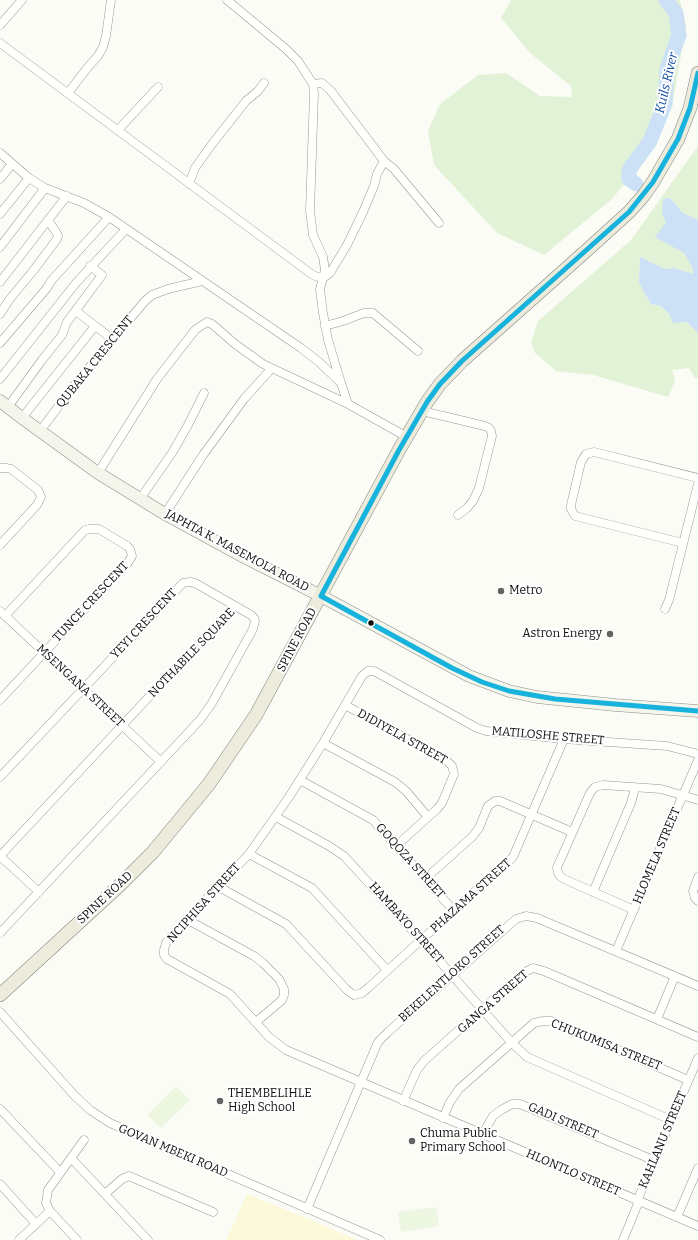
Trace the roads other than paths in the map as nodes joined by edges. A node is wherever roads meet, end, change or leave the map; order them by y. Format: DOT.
graph roads {
  1 [pos="22,0"];
  2 [pos="111,0"];
  3 [pos="227,0"];
  4 [pos="0,25"];
  5 [pos="0,43"];
  6 [pos="698,73"];
  7 [pos="264,83"];
  8 [pos="313,84"];
  9 [pos="158,87"];
  10 [pos="68,93"];
  11 [pos="118,130"];
  12 [pos="0,153"];
  13 [pos="384,161"];
  14 [pos="12,164"];
  15 [pos="29,178"];
  16 [pos="0,179"];
  17 [pos="189,184"];
  18 [pos="45,188"];
  19 [pos="67,196"];
  20 [pos="0,214"];
  21 [pos="109,217"];
  22 [pos="48,220"];
  23 [pos="439,223"];
  24 [pos="126,229"];
  25 [pos="0,247"];
  26 [pos="90,266"];
  27 [pos="323,278"];
  28 [pos="202,281"];
  29 [pos="0,282"];
  30 [pos="76,311"];
  31 [pos="0,314"];
  32 [pos="96,326"];
  33 [pos="325,326"];
  34 [pos="112,339"];
  35 [pos="0,343"];
  36 [pos="418,351"];
  37 [pos="271,369"];
  38 [pos="0,379"];
  39 [pos="341,383"];
  40 [pos="204,393"];
  41 [pos="4,404"];
  42 [pos="348,404"];
  43 [pos="422,410"];
  44 [pos="22,418"];
  45 [pos="40,432"];
  46 [pos="407,437"];
  47 [pos="0,468"];
  48 [pos="98,473"];
  49 [pos="698,478"];
  50 [pos="698,484"];
  51 [pos="140,499"];
  52 [pos="165,514"];
  53 [pos="458,514"];
  54 [pos="683,543"];
  55 [pos="0,545"];
  56 [pos="321,596"];
  57 [pos="234,606"];
  58 [pos="665,609"];
  59 [pos="3,613"];
  60 [pos="44,652"];
  61 [pos="365,673"];
  62 [pos="83,690"];
  63 [pos="0,700"];
  64 [pos="345,705"];
  65 [pos="698,711"];
  66 [pos="122,726"];
  67 [pos="564,739"];
  68 [pos="323,743"];
  69 [pos="698,754"];
  70 [pos="698,760"];
  71 [pos="161,762"];
  72 [pos="0,777"];
  73 [pos="300,780"];
  74 [pos="635,788"];
  75 [pos="683,796"];
  76 [pos="698,800"];
  77 [pos="531,815"];
  78 [pos="276,817"];
  79 [pos="428,817"];
  80 [pos="572,832"];
  81 [pos="396,846"];
  82 [pos="249,854"];
  83 [pos="0,856"];
  84 [pos="698,877"];
  85 [pos="425,879"];
  86 [pos="218,887"];
  87 [pos="39,892"];
  88 [pos="593,892"];
  89 [pos="698,901"];
  90 [pos="634,910"];
  91 [pos="454,911"];
  92 [pos="188,920"];
  93 [pos="0,934"];
  94 [pos="421,940"];
  95 [pos="616,951"];
  96 [pos="387,970"];
  97 [pos="452,975"];
  98 [pos="675,976"];
  99 [pos="698,986"];
  100 [pos="0,995"];
  101 [pos="482,1010"];
  102 [pos="0,1012"];
  103 [pos="657,1019"];
  104 [pos="256,1022"];
  105 [pos="698,1037"];
  106 [pos="511,1042"];
  107 [pos="698,1058"];
  108 [pos="688,1080"];
  109 [pos="361,1083"];
  110 [pos="403,1101"];
  111 [pos="0,1109"];
  112 [pos="443,1118"];
  113 [pos="671,1120"];
  114 [pos="482,1135"];
  115 [pos="84,1140"];
  116 [pos="71,1158"];
  117 [pos="653,1160"];
  118 [pos="698,1168"];
  119 [pos="60,1172"];
  120 [pos="0,1184"];
  121 [pos="106,1193"];
  122 [pos="638,1201"];
  123 [pos="307,1209"];
  124 [pos="50,1211"];
  125 [pos="213,1212"];
  126 [pos="677,1217"];
  127 [pos="36,1224"];
  128 [pos="698,1226"];
  129 [pos="19,1240"];
  130 [pos="77,1240"];
  131 [pos="148,1240"];
  132 [pos="380,1240"];
  133 [pos="623,1240"];
  1 -- 4 [label="street"];
  2 -- 10 [label="street"];
  3 -- 8 [label="street"];
  5 -- 10 [label="street"];
  6 -- 43 [label="main road, SPINE ROAD"];
  7 -- 17 [label="street"];
  8 -- 13 [label="street"];
  8 -- 27 [label="street"];
  9 -- 11 [label="street"];
  10 -- 11 [label="street"];
  11 -- 17 [label="street"];
  12 -- 14 [label="street"];
  13 -- 23 [label="street"];
  13 -- 27 [label="street"];
  14 -- 15 [label="street"];
  14 -- 16 [label="street"];
  15 -- 18 [label="street"];
  15 -- 20 [label="street"];
  17 -- 27 [label="street"];
  18 -- 19 [label="street"];
  18 -- 25 [label="street"];
  19 -- 21 [label="street"];
  19 -- 22 [label="street"];
  21 -- 24 [label="street"];
  21 -- 35 [label="street"];
  22 -- 29 [label="street"];
  22 -- 31 [label="street"];
  24 -- 26 [label="street"];
  24 -- 28 [label="street"];
  26 -- 30 [label="street"];
  26 -- 38 [label="street"];
  27 -- 33 [label="street"];
  28 -- 34 [label="street, QUBAKA CRESCENT"];
  28 -- 39 [label="street"];
  30 -- 32 [label="street"];
  30 -- 41 [label="street"];
  32 -- 34 [label="street"];
  32 -- 44 [label="street"];
  33 -- 36 [label="street"];
  33 -- 39 [label="street"];
  34 -- 45 [label="street, QUBAKA CRESCENT"];
  37 -- 42 [label="street"];
  37 -- 48 [label="street"];
  37 -- 52 [label="street"];
  39 -- 42 [label="street"];
  40 -- 51 [label="street"];
  41 -- 44 [label="main road, JAPHTA K. MASEMOLA ROAD"];
  42 -- 46 [label="street"];
  43 -- 46 [label="main road, SPINE ROAD"];
  43 -- 53 [label="street"];
  44 -- 45 [label="main road, JAPHTA K. MASEMOLA ROAD"];
  45 -- 48 [label="main road, JAPHTA K. MASEMOLA ROAD"];
  46 -- 56 [label="main road, SPINE ROAD"];
  47 -- 55 [label="street"];
  48 -- 51 [label="main road, JAPHTA K. MASEMOLA ROAD"];
  49 -- 54 [label="street"];
  50 -- 54 [label="street"];
  51 -- 52 [label="main road, JAPHTA K. MASEMOLA ROAD"];
  52 -- 56 [label="main road, JAPHTA K. MASEMOLA ROAD"];
  54 -- 58 [label="street"];
  56 -- 65 [label="main road, JAPHTA K. MASEMOLA ROAD"];
  56 -- 100 [label="main road, SPINE ROAD"];
  57 -- 62 [label="street, YEYI CRESCENT"];
  57 -- 66 [label="street, NOTHABILE SQUARE"];
  57 -- 71 [label="street, NOTHABILE SQUARE"];
  59 -- 60 [label="street, MSENGANA STREET"];
  59 -- 60 [label="street, TUNCE CRESCENT"];
  60 -- 62 [label="street, MSENGANA STREET"];
  60 -- 63 [label="street, TUNCE CRESCENT"];
  61 -- 64 [label="street, NCIPHISA STREET"];
  61 -- 67 [label="street, MATILOSHE STREET"];
  62 -- 66 [label="street, MSENGANA STREET"];
  62 -- 72 [label="street, YEYI CRESCENT"];
  64 -- 68 [label="street, NCIPHISA STREET"];
  64 -- 79 [label="street, DIDIYELA STREET"];
  66 -- 71 [label="street, MSENGANA STREET"];
  66 -- 83 [label="street, NOTHABILE SQUARE"];
  67 -- 69 [label="street, MATILOSHE STREET"];
  67 -- 77 [label="street, PHAZAMA STREET"];
  68 -- 73 [label="street, NCIPHISA STREET"];
  68 -- 79 [label="street"];
  70 -- 75 [label="street, HLOMELA STREET"];
  71 -- 87 [label="street, NOTHABILE SQUARE"];
  73 -- 78 [label="street, NCIPHISA STREET"];
  73 -- 81 [label="street, GOQOZA STREET"];
  74 -- 75 [label="street"];
  74 -- 80 [label="street"];
  74 -- 88 [label="street"];
  75 -- 76 [label="street"];
  75 -- 90 [label="street, HLOMELA STREET"];
  77 -- 80 [label="street"];
  77 -- 85 [label="street"];
  77 -- 91 [label="street, PHAZAMA STREET"];
  78 -- 82 [label="street, NCIPHISA STREET"];
  78 -- 94 [label="street, HAMBAYO STREET"];
  79 -- 81 [label="street, DIDIYELA STREET"];
  80 -- 88 [label="street"];
  81 -- 85 [label="street, GOQOZA STREET"];
  82 -- 86 [label="street, NCIPHISA STREET"];
  82 -- 96 [label="street"];
  83 -- 87 [label="street"];
  84 -- 89 [label="street"];
  85 -- 91 [label="street, GOQOZA STREET"];
  86 -- 92 [label="street, NCIPHISA STREET"];
  86 -- 96 [label="street, PHAZAMA STREET"];
  87 -- 93 [label="street, NOTHABILE SQUARE"];
  88 -- 90 [label="street"];
  90 -- 95 [label="street, HLOMELA STREET"];
  91 -- 94 [label="street, PHAZAMA STREET"];
  92 -- 104 [label="street, NCIPHISA STREET"];
  92 -- 104 [label="street"];
  94 -- 96 [label="street, PHAZAMA STREET"];
  94 -- 97 [label="street, HAMBAYO STREET"];
  95 -- 97 [label="street, BEKELENTLOKO STREET"];
  95 -- 98 [label="street, BEKELENTLOKO STREET"];
  97 -- 101 [label="street, HAMBAYO STREET"];
  97 -- 109 [label="street, BEKELENTLOKO STREET"];
  98 -- 99 [label="street, BEKELENTLOKO STREET"];
  98 -- 103 [label="street"];
  101 -- 103 [label="street, GANGA STREET"];
  101 -- 106 [label="street, HAMBAYO STREET"];
  101 -- 110 [label="street, GANGA STREET"];
  102 -- 123 [label="street, GOVAN MBEKI ROAD"];
  103 -- 105 [label="street, GANGA STREET"];
  104 -- 109 [label="street, NCIPHISA STREET"];
  106 -- 108 [label="street, CHUKUMISA STREET"];
  106 -- 112 [label="street, CHUKUMISA STREET"];
  106 -- 113 [label="street, HAMBAYO STREET"];
  107 -- 108 [label="street, KAHLANU STREET"];
  108 -- 113 [label="street, KAHLANU STREET"];
  109 -- 110 [label="street, HLONTLO STREET"];
  109 -- 123 [label="street, BEKELENTLOKO STREET"];
  110 -- 112 [label="street, HLONTLO STREET"];
  111 -- 119 [label="street"];
  112 -- 114 [label="street, HLONTLO STREET"];
  113 -- 117 [label="street, KAHLANU STREET"];
  114 -- 117 [label="street, GADI STREET"];
  114 -- 122 [label="street, HLONTLO STREET"];
  115 -- 116 [label="street"];
  116 -- 119 [label="street"];
  116 -- 121 [label="street"];
  117 -- 122 [label="street, KAHLANU STREET"];
  118 -- 126 [label="street"];
  119 -- 124 [label="street"];
  120 -- 127 [label="street"];
  121 -- 125 [label="street"];
  121 -- 131 [label="street"];
  122 -- 126 [label="street, HLONTLO STREET"];
  122 -- 133 [label="street, KAHLANU STREET"];
  123 -- 132 [label="street, GOVAN MBEKI ROAD"];
  124 -- 127 [label="street"];
  124 -- 130 [label="street"];
  126 -- 128 [label="street, HLONTLO STREET"];
  127 -- 129 [label="street"];
}
